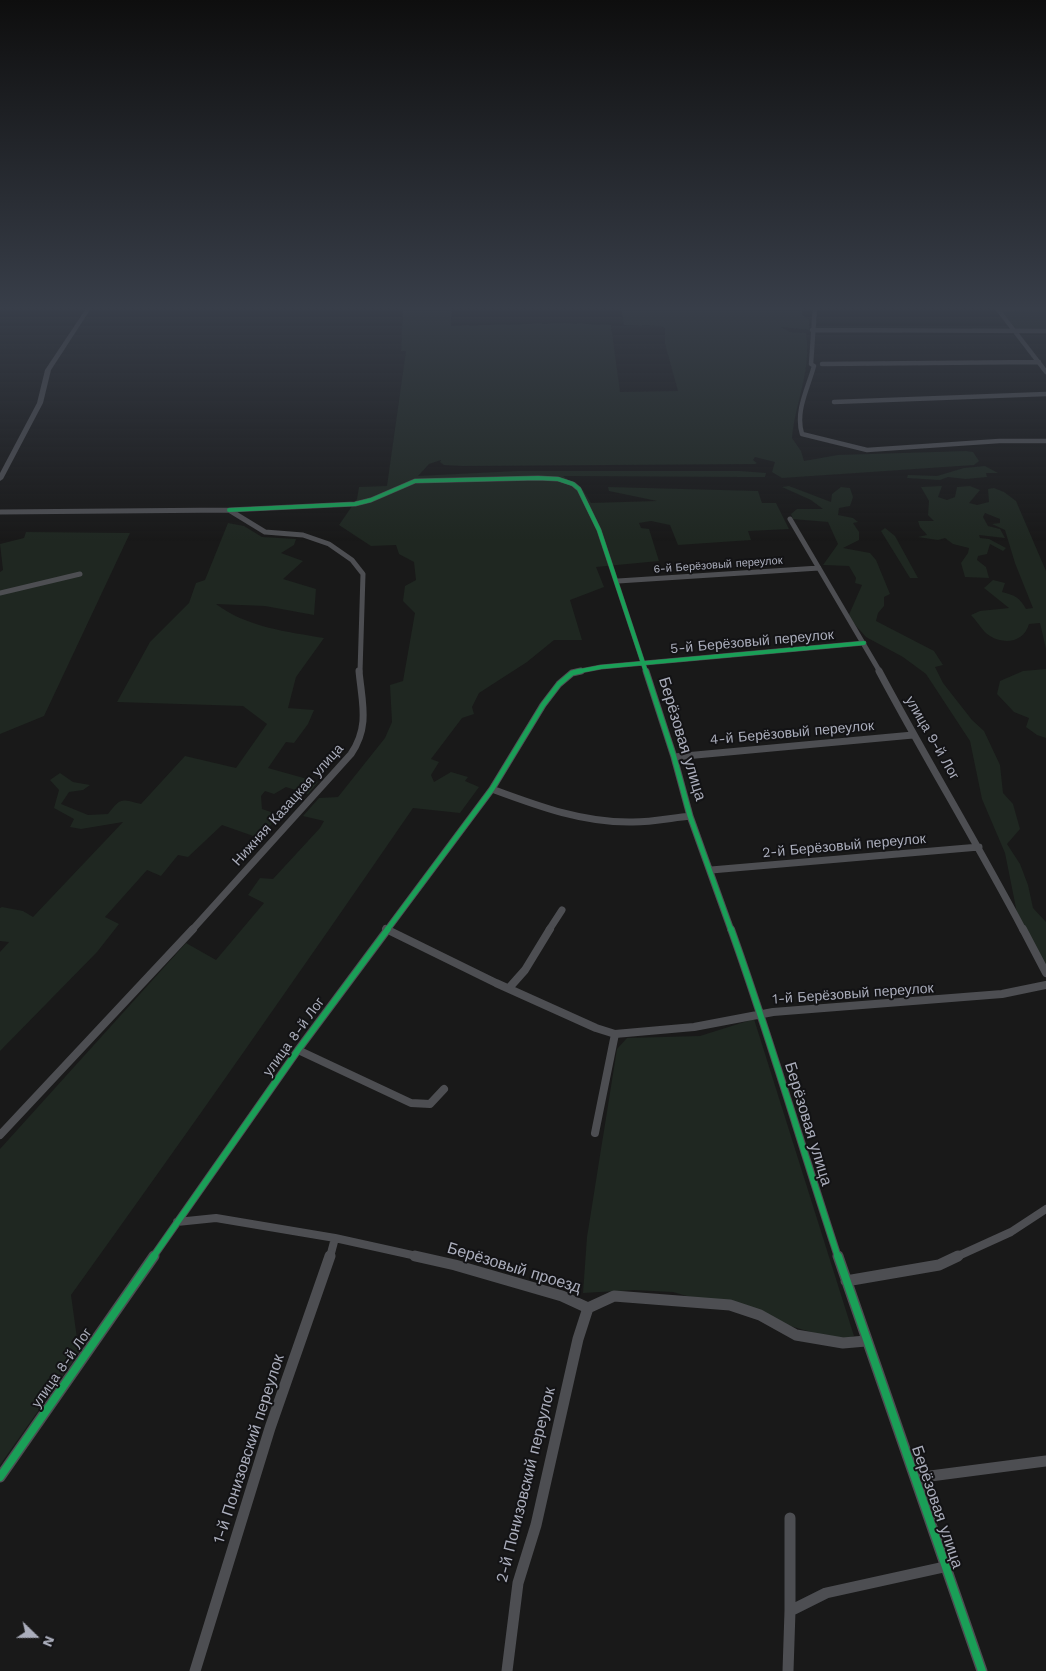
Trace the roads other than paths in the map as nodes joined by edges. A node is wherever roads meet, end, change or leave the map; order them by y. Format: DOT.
graph roads {
  1 [pos="44,385"];
  2 [pos="809,385"];
  3 [pos="1046,394"];
  4 [pos="834,402"];
  5 [pos="1046,441"];
  6 [pos="0,479"];
  7 [pos="229,510"];
  8 [pos="0,512"];
  9 [pos="790,519"];
  10 [pos="819,568"];
  11 [pos="80,574"];
  12 [pos="618,582"];
  13 [pos="0,593"];
  14 [pos="864,643"];
  15 [pos="642,663"];
  16 [pos="913,735"];
  17 [pos="674,757"];
  18 [pos="492,789"];
  19 [pos="690,816"];
  20 [pos="979,846"];
  21 [pos="711,870"];
  22 [pos="562,910"];
  23 [pos="386,929"];
  24 [pos="1046,973"];
  25 [pos="1046,984"];
  26 [pos="509,988"];
  27 [pos="762,1014"];
  28 [pos="616,1034"];
  29 [pos="298,1050"];
  30 [pos="444,1089"];
  31 [pos="596,1133"];
  32 [pos="0,1135"];
  33 [pos="1046,1209"];
  34 [pos="177,1222"];
  35 [pos="334,1238"];
  36 [pos="846,1281"];
  37 [pos="588,1308"];
  38 [pos="866,1341"];
  39 [pos="1046,1461"];
  40 [pos="0,1477"];
  41 [pos="915,1478"];
  42 [pos="790,1518"];
  43 [pos="944,1568"];
  44 [pos="790,1611"];
  45 [pos="195,1671"];
  46 [pos="508,1671"];
  47 [pos="788,1671"];
  48 [pos="982,1671"];
  1 -- 6 [label="street"];
  2 -- 5 [label="street"];
  3 -- 4 [label="street"];
  7 -- 8 [label="street, Нижняя Казацкая улица"];
  7 -- 12 [label="street, Берёзовая улица"];
  7 -- 32 [label="street, Нижняя Казацкая улица"];
  9 -- 10 [label="street, улица 9-й Лог"];
  10 -- 12 [label="street, 6-й Берёзовый переулок"];
  10 -- 14 [label="street, улица 9-й Лог"];
  11 -- 13 [label="street"];
  12 -- 15 [label="street, Берёзовая улица"];
  14 -- 15 [label="street, 5-й Берёзовый переулок"];
  14 -- 16 [label="street, улица 9-й Лог"];
  15 -- 17 [label="street, Берёзовая улица"];
  15 -- 18 [label="street, улица 8-й Лог"];
  16 -- 17 [label="street, 4-й Берёзовый переулок"];
  16 -- 20 [label="street, улица 9-й Лог"];
  17 -- 19 [label="street, Берёзовая улица"];
  18 -- 19 [label="street"];
  18 -- 23 [label="street, улица 8-й Лог"];
  19 -- 21 [label="street, Берёзовая улица"];
  20 -- 21 [label="street, 2-й Берёзовый переулок"];
  20 -- 24 [label="street, улица 9-й Лог"];
  21 -- 27 [label="street, Берёзовая улица"];
  22 -- 26 [label="street"];
  23 -- 26 [label="street, 1-й Берёзовый переулок"];
  23 -- 29 [label="street, улица 8-й Лог"];
  25 -- 27 [label="street, 1-й Берёзовый переулок"];
  26 -- 28 [label="street, 1-й Берёзовый переулок"];
  27 -- 28 [label="street, 1-й Берёзовый переулок"];
  27 -- 36 [label="street, Берёзовая улица"];
  28 -- 31 [label="street"];
  29 -- 30 [label="street"];
  29 -- 34 [label="street, улица 8-й Лог"];
  33 -- 36 [label="street"];
  34 -- 35 [label="street, Берёзовый проезд"];
  34 -- 40 [label="street, улица 8-й Лог"];
  35 -- 37 [label="street, Берёзовый проезд"];
  35 -- 45 [label="street, 1-й Понизовский переулок"];
  36 -- 38 [label="street, Берёзовая улица"];
  37 -- 38 [label="street, Берёзовый проезд"];
  37 -- 46 [label="street, 2-й Понизовский переулок"];
  38 -- 41 [label="street, Берёзовая улица"];
  39 -- 41 [label="street"];
  41 -- 43 [label="street, Берёзовая улица"];
  42 -- 44 [label="street"];
  43 -- 44 [label="street"];
  43 -- 48 [label="street, Берёзовая улица"];
  44 -- 47 [label="street"];
}
